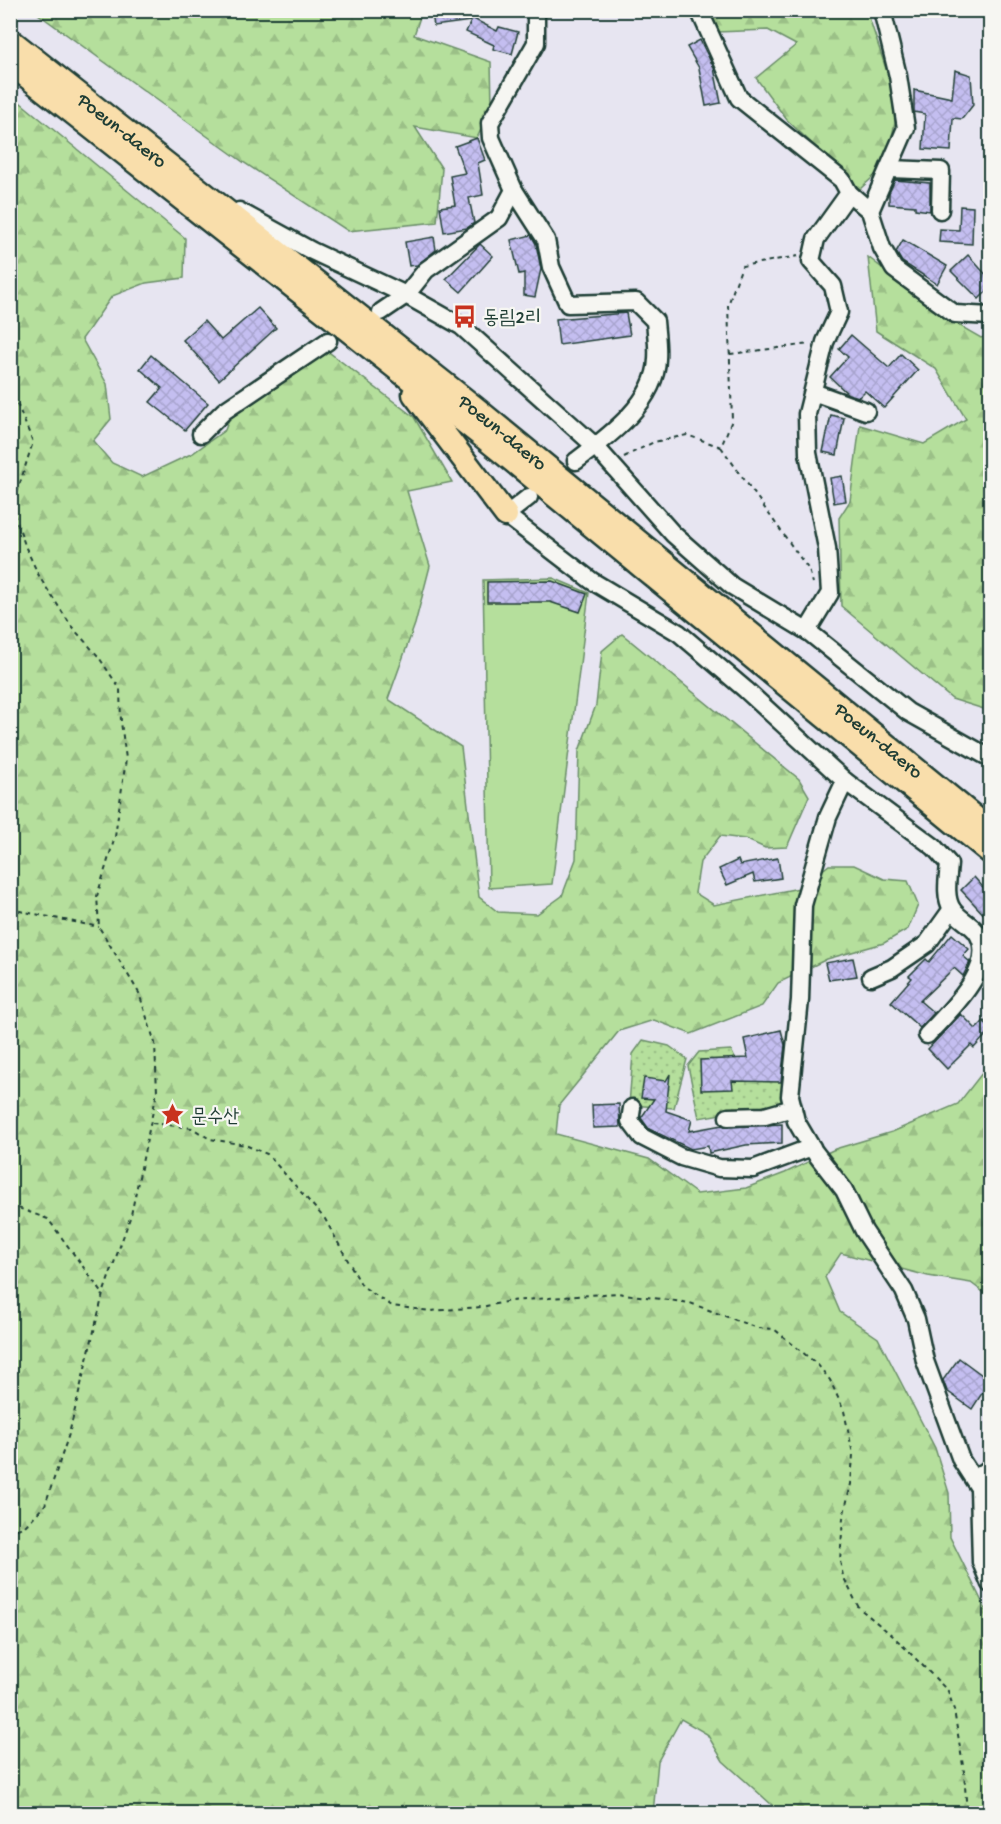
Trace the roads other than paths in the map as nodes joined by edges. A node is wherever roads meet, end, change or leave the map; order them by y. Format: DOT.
graph roads {
  1 [pos="536,10"];
  2 [pos="699,10"];
  3 [pos="882,10"];
  4 [pos="10,40"];
  5 [pos="10,63"];
  6 [pos="891,169"];
  7 [pos="193,186"];
  8 [pos="514,190"];
  9 [pos="849,193"];
  10 [pos="940,210"];
  11 [pos="870,211"];
  12 [pos="406,295"];
  13 [pos="381,312"];
  14 [pos="990,316"];
  15 [pos="328,341"];
  16 [pos="364,344"];
  17 [pos="813,392"];
  18 [pos="866,411"];
  19 [pos="201,434"];
  20 [pos="595,446"];
  21 [pos="576,460"];
  22 [pos="529,497"];
  23 [pos="506,515"];
  24 [pos="807,631"];
  25 [pos="858,724"];
  26 [pos="990,758"];
  27 [pos="845,781"];
  28 [pos="990,814"];
  29 [pos="990,830"];
  30 [pos="990,852"];
  31 [pos="952,909"];
  32 [pos="871,977"];
  33 [pos="927,1035"];
  34 [pos="632,1108"];
  35 [pos="793,1108"];
  36 [pos="728,1117"];
  37 [pos="812,1147"];
  38 [pos="990,1468"];
  39 [pos="980,1488"];
  40 [pos="990,1584"];
  1 -- 8 [label="street"];
  2 -- 9 [label="street"];
  3 -- 6 [label="street"];
  4 -- 7 [label="highway, Poeun-daero"];
  5 -- 16 [label="highway, Poeun-daero"];
  6 -- 10 [label="street"];
  6 -- 11 [label="street"];
  7 -- 12 [label="street"];
  7 -- 25 [label="highway, Poeun-daero"];
  8 -- 12 [label="street"];
  8 -- 20 [label="street"];
  9 -- 11 [label="street"];
  9 -- 17 [label="street"];
  11 -- 14 [label="street"];
  12 -- 13 [label="street"];
  12 -- 20 [label="street"];
  15 -- 19 [label="street"];
  16 -- 23 [label="highway"];
  16 -- 30 [label="highway, Poeun-daero"];
  17 -- 18 [label="street"];
  17 -- 24 [label="street"];
  20 -- 21 [label="street"];
  20 -- 24 [label="street"];
  22 -- 23 [label="street"];
  23 -- 27 [label="street"];
  24 -- 26 [label="street"];
  25 -- 28 [label="highway"];
  25 -- 29 [label="highway, Poeun-daero"];
  27 -- 31 [label="street"];
  27 -- 35 [label="street"];
  31 -- 32 [label="street"];
  31 -- 33 [label="street"];
  34 -- 37 [label="street"];
  35 -- 36 [label="street"];
  35 -- 37 [label="street"];
  37 -- 39 [label="street"];
  38 -- 39 [label="street"];
  39 -- 40 [label="street"];
}
